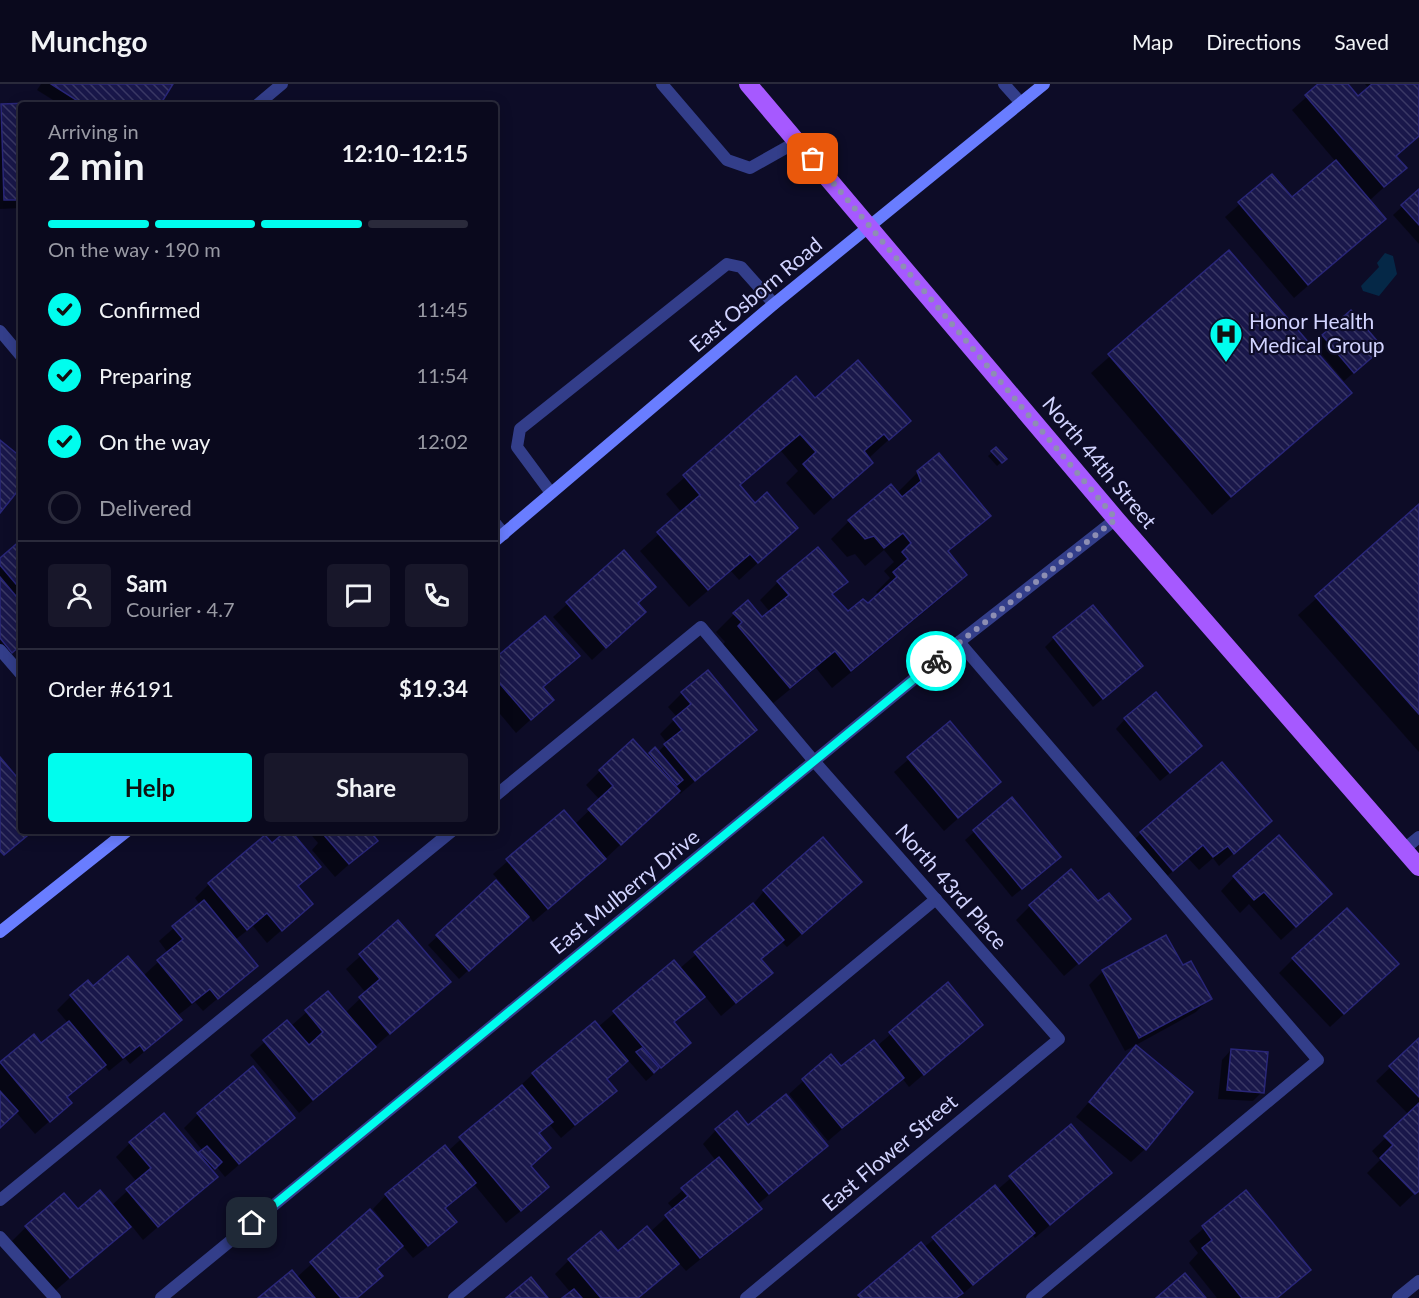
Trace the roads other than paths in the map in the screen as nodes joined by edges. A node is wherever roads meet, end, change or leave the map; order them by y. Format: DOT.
graph roads {
  1 [pos="282,84"];
  2 [pos="662,84"];
  3 [pos="748,84"];
  4 [pos="1004,84"];
  5 [pos="1044,84"];
  6 [pos="261,102"];
  7 [pos="1021,103"];
  8 [pos="798,141"];
  9 [pos="870,226"];
  10 [pos="774,304"];
  11 [pos="0,331"];
  12 [pos="18,352"];
  13 [pos="551,493"];
  14 [pos="1116,519"];
  15 [pos="499,537"];
  16 [pos="959,642"];
  17 [pos="0,650"];
  18 [pos="18,671"];
  19 [pos="814,761"];
  20 [pos="498,794"];
  21 [pos="123,834"];
  22 [pos="448,834"];
  23 [pos="1419,837"];
  24 [pos="1403,850"];
  25 [pos="1419,867"];
  26 [pos="936,899"];
  27 [pos="0,932"];
  28 [pos="1059,1039"];
  29 [pos="0,1200"];
  30 [pos="0,1237"];
  31 [pos="1419,1281"];
  32 [pos="55,1298"];
  33 [pos="161,1298"];
  34 [pos="454,1298"];
  35 [pos="746,1298"];
  36 [pos="1032,1298"];
  37 [pos="1398,1298"];
  1 -- 6 [label="street"];
  2 -- 8 [label="street"];
  3 -- 8 [label="main road, North 44th Street"];
  4 -- 7 [label="street"];
  5 -- 7 [label="street, East Osborn Road"];
  7 -- 9 [label="street, East Osborn Road"];
  8 -- 9 [label="main road, North 44th Street"];
  9 -- 10 [label="street, East Osborn Road"];
  9 -- 14 [label="main road, North 44th Street"];
  10 -- 13 [label="street, East Osborn Road"];
  10 -- 13 [label="street"];
  11 -- 12 [label="street"];
  13 -- 15 [label="street, East Osborn Road"];
  14 -- 16 [label="street, East Mulberry Drive"];
  14 -- 24 [label="main road, North 44th Street"];
  16 -- 19 [label="street, East Mulberry Drive"];
  16 -- 36 [label="street"];
  17 -- 18 [label="street"];
  19 -- 20 [label="street, North 43rd Place"];
  19 -- 26 [label="street, North 43rd Place"];
  19 -- 33 [label="street, East Mulberry Drive"];
  21 -- 27 [label="street"];
  22 -- 29 [label="street"];
  23 -- 24 [label="street"];
  24 -- 25 [label="main road, North 44th Street"];
  26 -- 28 [label="street, North 43rd Place"];
  26 -- 34 [label="street"];
  28 -- 35 [label="street, East Flower Street"];
  30 -- 32 [label="street"];
  31 -- 37 [label="street"];
}
